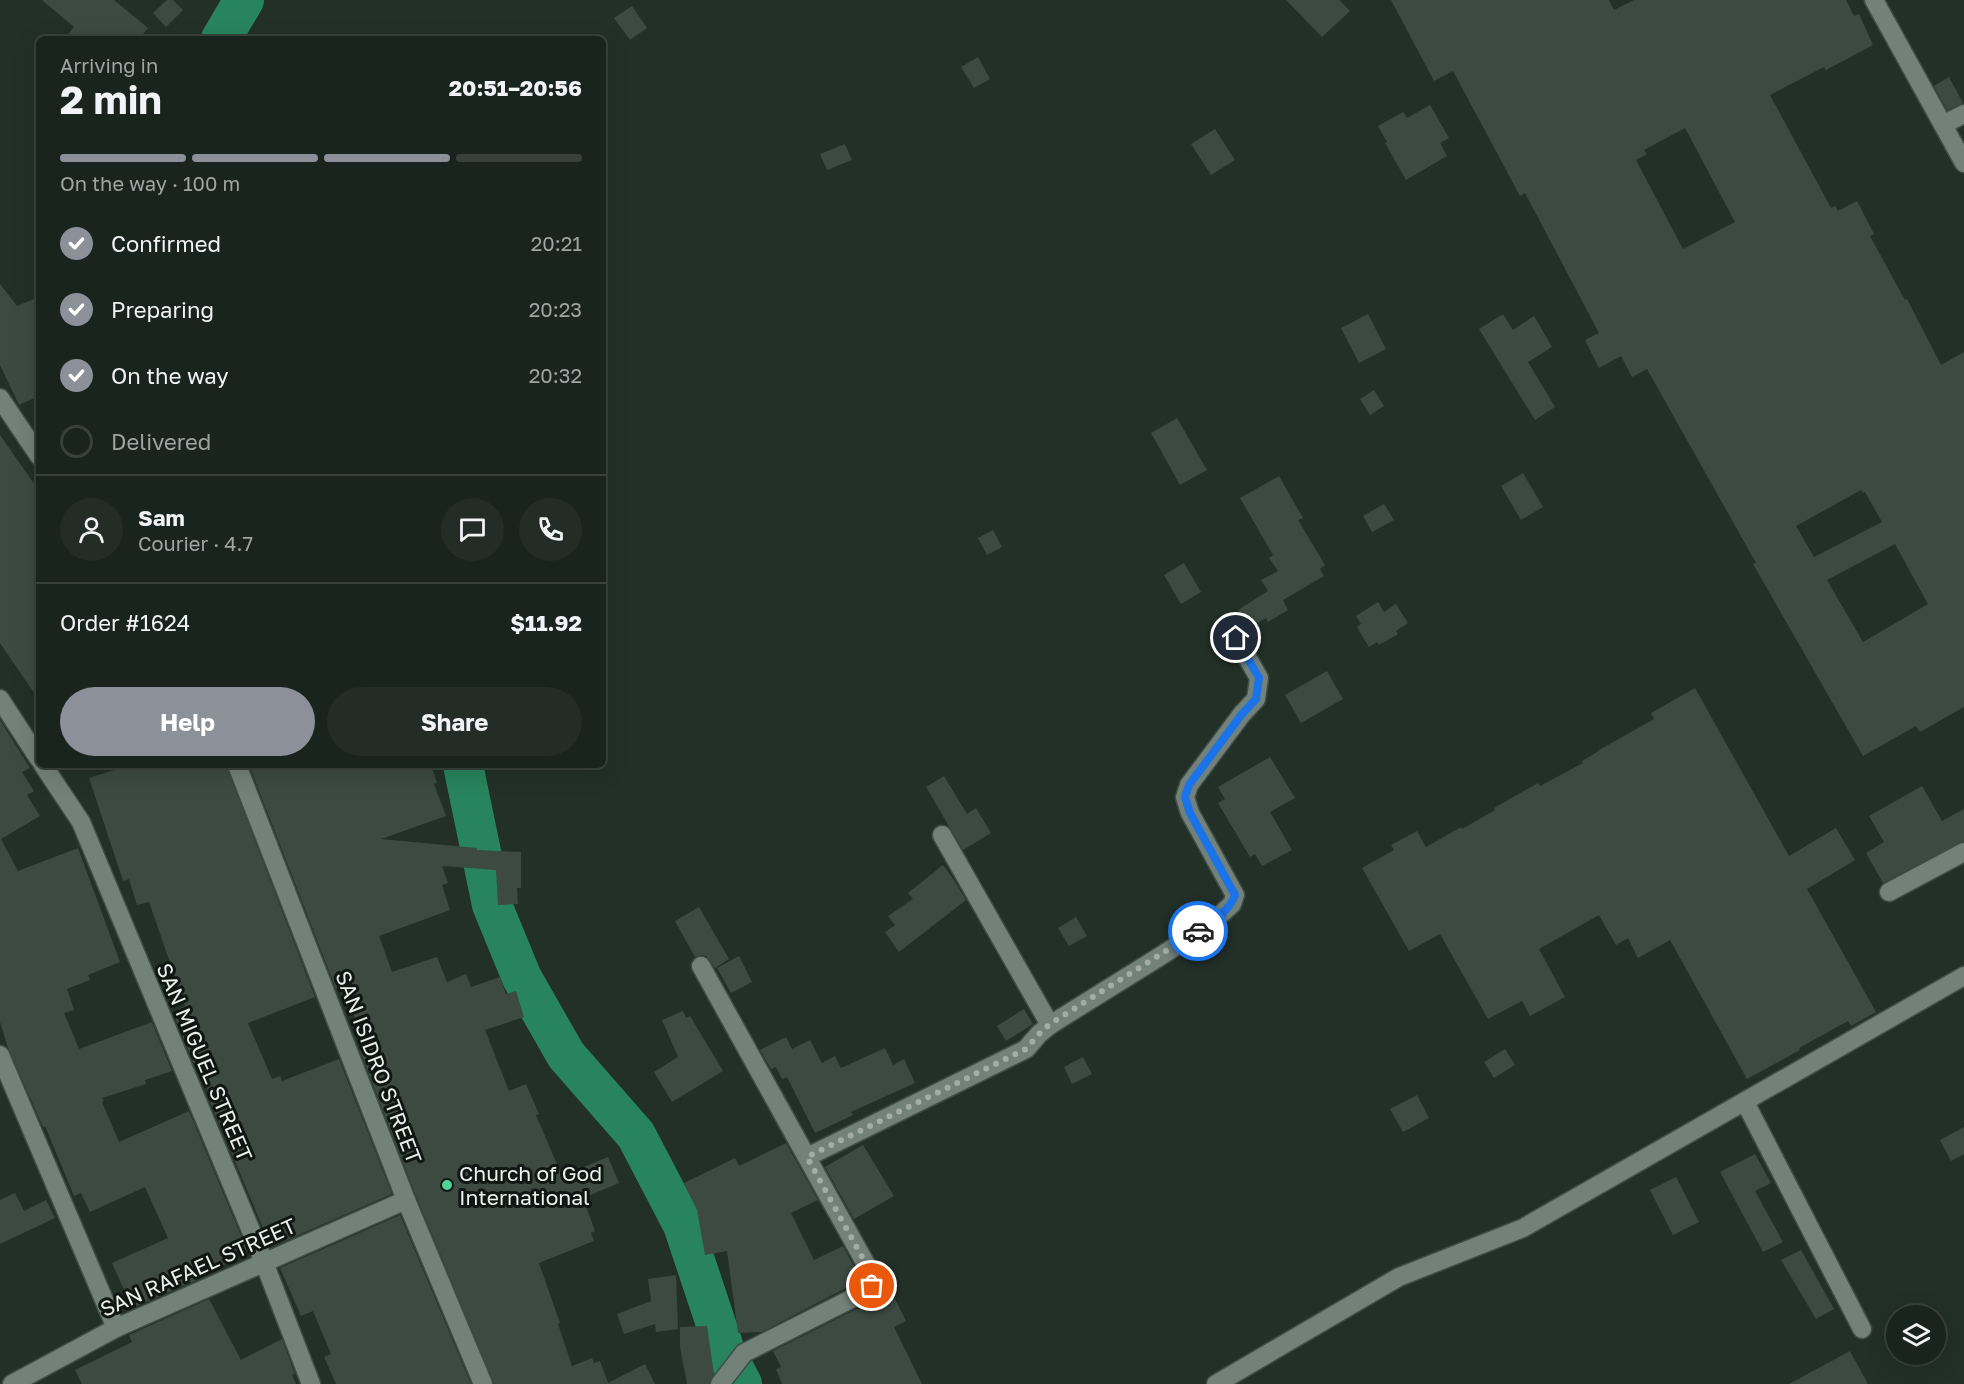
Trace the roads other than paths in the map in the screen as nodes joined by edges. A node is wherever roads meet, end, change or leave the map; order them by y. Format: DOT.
graph roads {
  1 [pos="1874,0"];
  2 [pos="1964,114"];
  3 [pos="1944,124"];
  4 [pos="1964,163"];
  5 [pos="0,398"];
  6 [pos="36,452"];
  7 [pos="1236,638"];
  8 [pos="0,699"];
  9 [pos="36,754"];
  10 [pos="45,768"];
  11 [pos="238,768"];
  12 [pos="942,835"];
  13 [pos="1964,852"];
  14 [pos="1889,892"];
  15 [pos="701,966"];
  16 [pos="1964,976"];
  17 [pos="1050,1024"];
  18 [pos="0,1055"];
  19 [pos="1745,1102"];
  20 [pos="807,1157"];
  21 [pos="406,1200"];
  22 [pos="264,1262"];
  23 [pos="116,1328"];
  24 [pos="1862,1329"];
  25 [pos="722,1381"];
  26 [pos="12,1384"];
  27 [pos="311,1384"];
  28 [pos="483,1384"];
  29 [pos="1216,1384"];
  1 -- 3 [label="street"];
  2 -- 3 [label="street"];
  3 -- 4 [label="street"];
  5 -- 6 [label="street"];
  7 -- 17 [label="street"];
  8 -- 9 [label="street"];
  10 -- 22 [label="street, SAN MIGUEL STREET"];
  11 -- 21 [label="street, SAN ISIDRO STREET"];
  12 -- 17 [label="street"];
  13 -- 14 [label="street"];
  15 -- 20 [label="street"];
  16 -- 19 [label="street"];
  17 -- 20 [label="street"];
  18 -- 23 [label="street"];
  19 -- 24 [label="street"];
  19 -- 29 [label="street"];
  20 -- 25 [label="street"];
  21 -- 22 [label="street, SAN RAFAEL STREET"];
  21 -- 28 [label="street, SAN ISIDRO STREET"];
  22 -- 23 [label="street, SAN RAFAEL STREET"];
  22 -- 27 [label="street, SAN MIGUEL STREET"];
  23 -- 26 [label="street, SAN RAFAEL STREET"];
}
